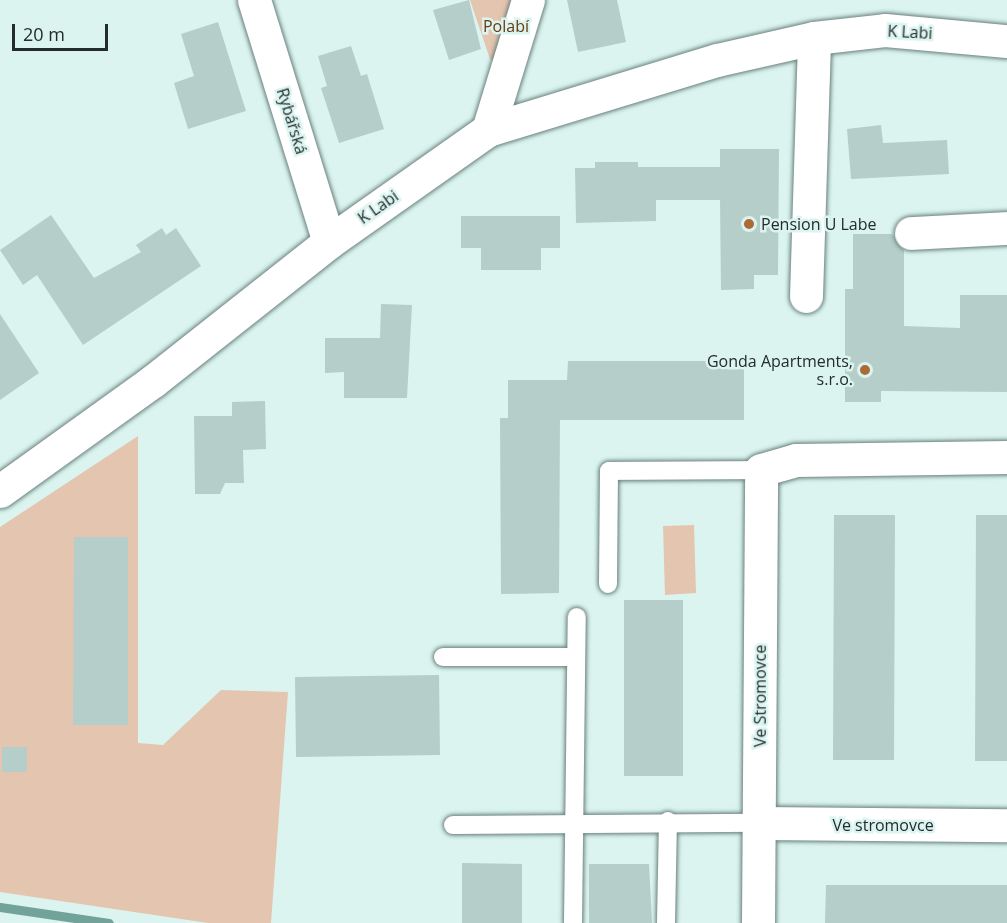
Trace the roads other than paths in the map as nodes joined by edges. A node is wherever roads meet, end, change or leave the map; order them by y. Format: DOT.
graph roads {
  1 [pos="254,0"];
  2 [pos="528,0"];
  3 [pos="814,38"];
  4 [pos="1007,41"];
  5 [pos="488,130"];
  6 [pos="1007,228"];
  7 [pos="911,233"];
  8 [pos="329,242"];
  9 [pos="806,296"];
  10 [pos="1007,457"];
  11 [pos="761,470"];
  12 [pos="0,491"];
  13 [pos="608,584"];
  14 [pos="577,617"];
  15 [pos="443,657"];
  16 [pos="576,657"];
  17 [pos="668,822"];
  18 [pos="759,823"];
  19 [pos="575,824"];
  20 [pos="453,825"];
  21 [pos="1007,825"];
  22 [pos="573,923"];
  23 [pos="666,923"];
  24 [pos="758,923"];
  1 -- 8 [label="street, Rybářská"];
  2 -- 5 [label="street"];
  3 -- 4 [label="street, K Labi"];
  3 -- 5 [label="street, K Labi"];
  3 -- 9 [label="street"];
  5 -- 8 [label="street, K Labi"];
  6 -- 7 [label="street"];
  8 -- 12 [label="street, K Labi"];
  10 -- 11 [label="street"];
  11 -- 13 [label="lane"];
  11 -- 18 [label="street, Ve Stromovce"];
  14 -- 16 [label="lane"];
  15 -- 16 [label="lane"];
  16 -- 19 [label="lane"];
  17 -- 18 [label="lane"];
  17 -- 19 [label="lane"];
  17 -- 23 [label="lane"];
  18 -- 21 [label="street, Ve stromovce"];
  18 -- 24 [label="street, Ve Stromovce"];
  19 -- 20 [label="lane"];
  19 -- 22 [label="lane"];
}
